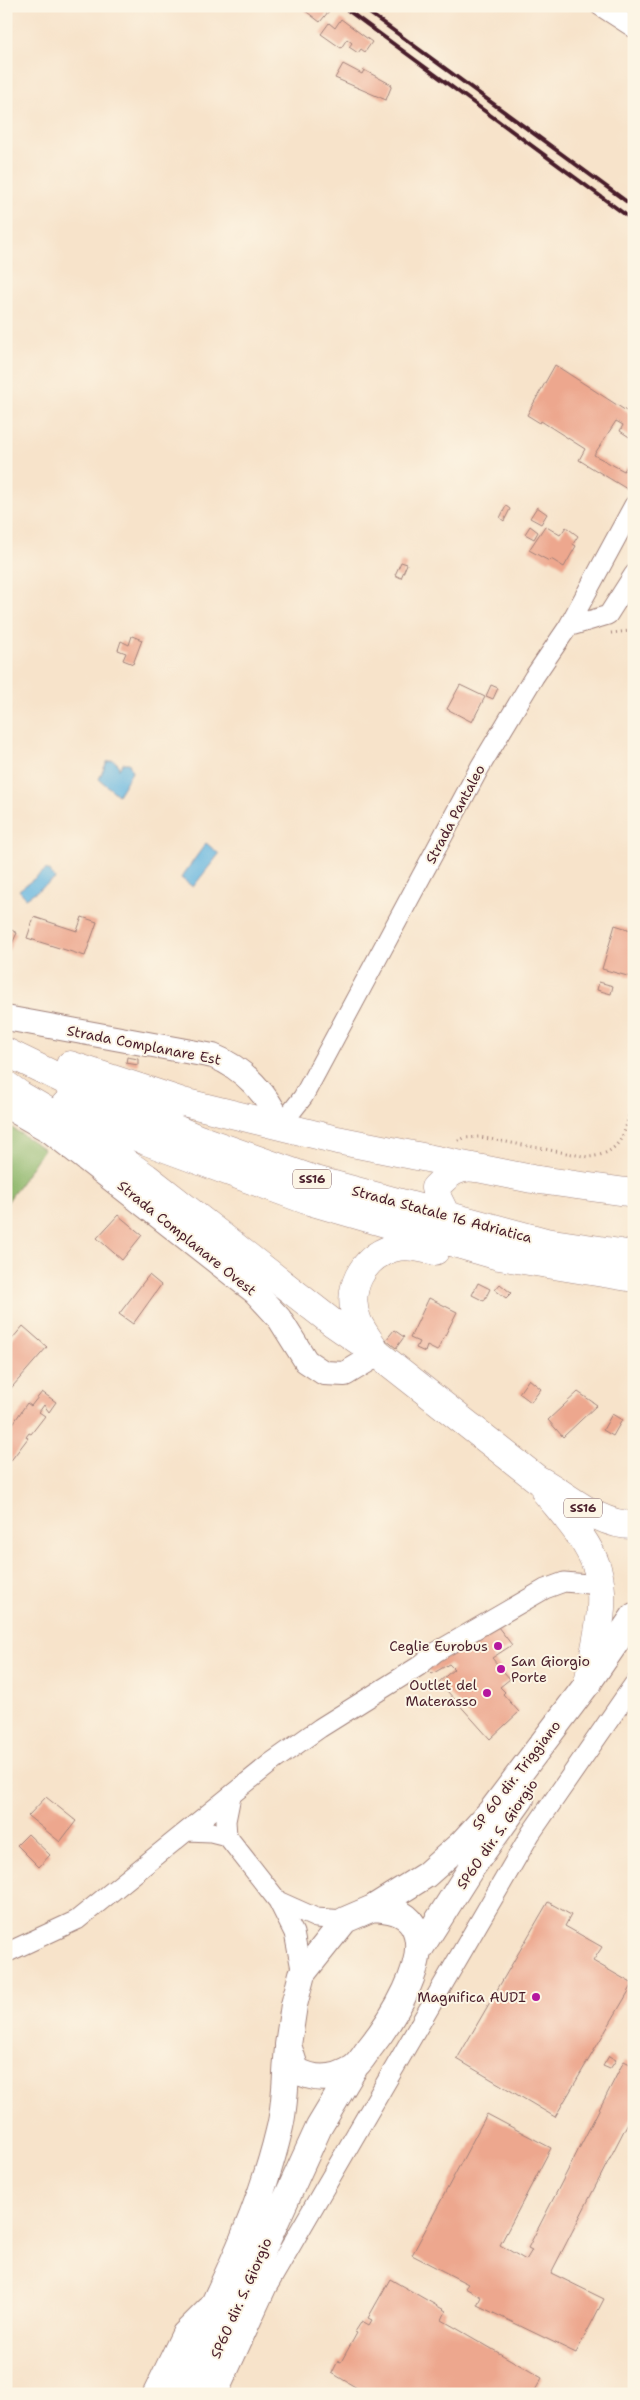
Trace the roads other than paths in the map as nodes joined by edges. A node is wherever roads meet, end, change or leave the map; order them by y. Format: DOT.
graph roads {
  1 [pos="600,6"];
  2 [pos="634,28"];
  3 [pos="634,505"];
  4 [pos="634,574"];
  5 [pos="568,627"];
  6 [pos="6,1018"];
  7 [pos="6,1050"];
  8 [pos="6,1078"];
  9 [pos="6,1085"];
  10 [pos="6,1106"];
  11 [pos="281,1125"];
  12 [pos="400,1151"];
  13 [pos="477,1168"];
  14 [pos="435,1188"];
  15 [pos="634,1193"];
  16 [pos="446,1215"];
  17 [pos="634,1254"];
  18 [pos="499,1256"];
  19 [pos="634,1278"];
  20 [pos="378,1354"];
  21 [pos="537,1479"];
  22 [pos="634,1525"];
  23 [pos="600,1585"];
  24 [pos="634,1616"];
  25 [pos="634,1646"];
  26 [pos="588,1683"];
  27 [pos="634,1684"];
  28 [pos="231,1796"];
  29 [pos="187,1831"];
  30 [pos="227,1836"];
  31 [pos="278,1900"];
  32 [pos="373,1908"];
  33 [pos="345,1920"];
  34 [pos="418,1952"];
  35 [pos="6,1953"];
  36 [pos="302,1974"];
  37 [pos="389,2020"];
  38 [pos="412,2037"];
  39 [pos="288,2045"];
  40 [pos="355,2067"];
  41 [pos="216,2297"];
  42 [pos="152,2394"];
  43 [pos="172,2394"];
  44 [pos="197,2394"];
  45 [pos="218,2394"];
  1 -- 2 [label="street"];
  3 -- 5 [label="street, Strada Pantaleo"];
  4 -- 5 [label="street"];
  5 -- 11 [label="street, Strada Pantaleo"];
  6 -- 11 [label="street, Strada Complanare Est"];
  7 -- 11 [label="highway, SS16"];
  7 -- 16 [label="highway, Strada Statale 16 Adriatica / SS16"];
  8 -- 18 [label="highway, Strada Statale 16 Adriatica / SS16"];
  9 -- 20 [label="highway, SS16"];
  10 -- 20 [label="street, Strada Complanare Ovest"];
  11 -- 12 [label="highway, SS16"];
  12 -- 13 [label="highway, SS16"];
  12 -- 14 [label="highway, SS16"];
  13 -- 14 [label="highway, SS16"];
  13 -- 15 [label="highway, SS16"];
  14 -- 16 [label="highway, SS16"];
  16 -- 17 [label="highway, Strada Statale 16 Adriatica / SS16"];
  18 -- 19 [label="highway, Strada Statale 16 Adriatica / SS16"];
  18 -- 20 [label="highway, SS16"];
  20 -- 21 [label="highway, SS16"];
  21 -- 22 [label="highway, SS16"];
  21 -- 23 [label="highway"];
  23 -- 26 [label="highway"];
  23 -- 28 [label="street"];
  24 -- 26 [label="main road, SP 60 dir. Triggiano"];
  25 -- 34 [label="main road, SP60 dir. S. Giorgio"];
  26 -- 32 [label="main road, SP 60 dir. Triggiano"];
  27 -- 38 [label="street"];
  28 -- 29 [label="street"];
  28 -- 30 [label="street"];
  29 -- 30 [label="street"];
  29 -- 35 [label="street"];
  30 -- 31 [label="street"];
  31 -- 33 [label="street"];
  31 -- 36 [label="street"];
  32 -- 33 [label="main road, SP 60 dir. Triggiano"];
  32 -- 34 [label="main road"];
  33 -- 36 [label="main road"];
  34 -- 37 [label="main road, SP60 dir. S. Giorgio"];
  36 -- 39 [label="main road"];
  37 -- 38 [label="street"];
  37 -- 40 [label="main road, SP60 dir. S. Giorgio"];
  38 -- 45 [label="street"];
  39 -- 40 [label="main road"];
  39 -- 41 [label="main road"];
  40 -- 44 [label="main road, SP60 dir. S. Giorgio"];
  41 -- 42 [label="street"];
  41 -- 43 [label="main road"];
}
